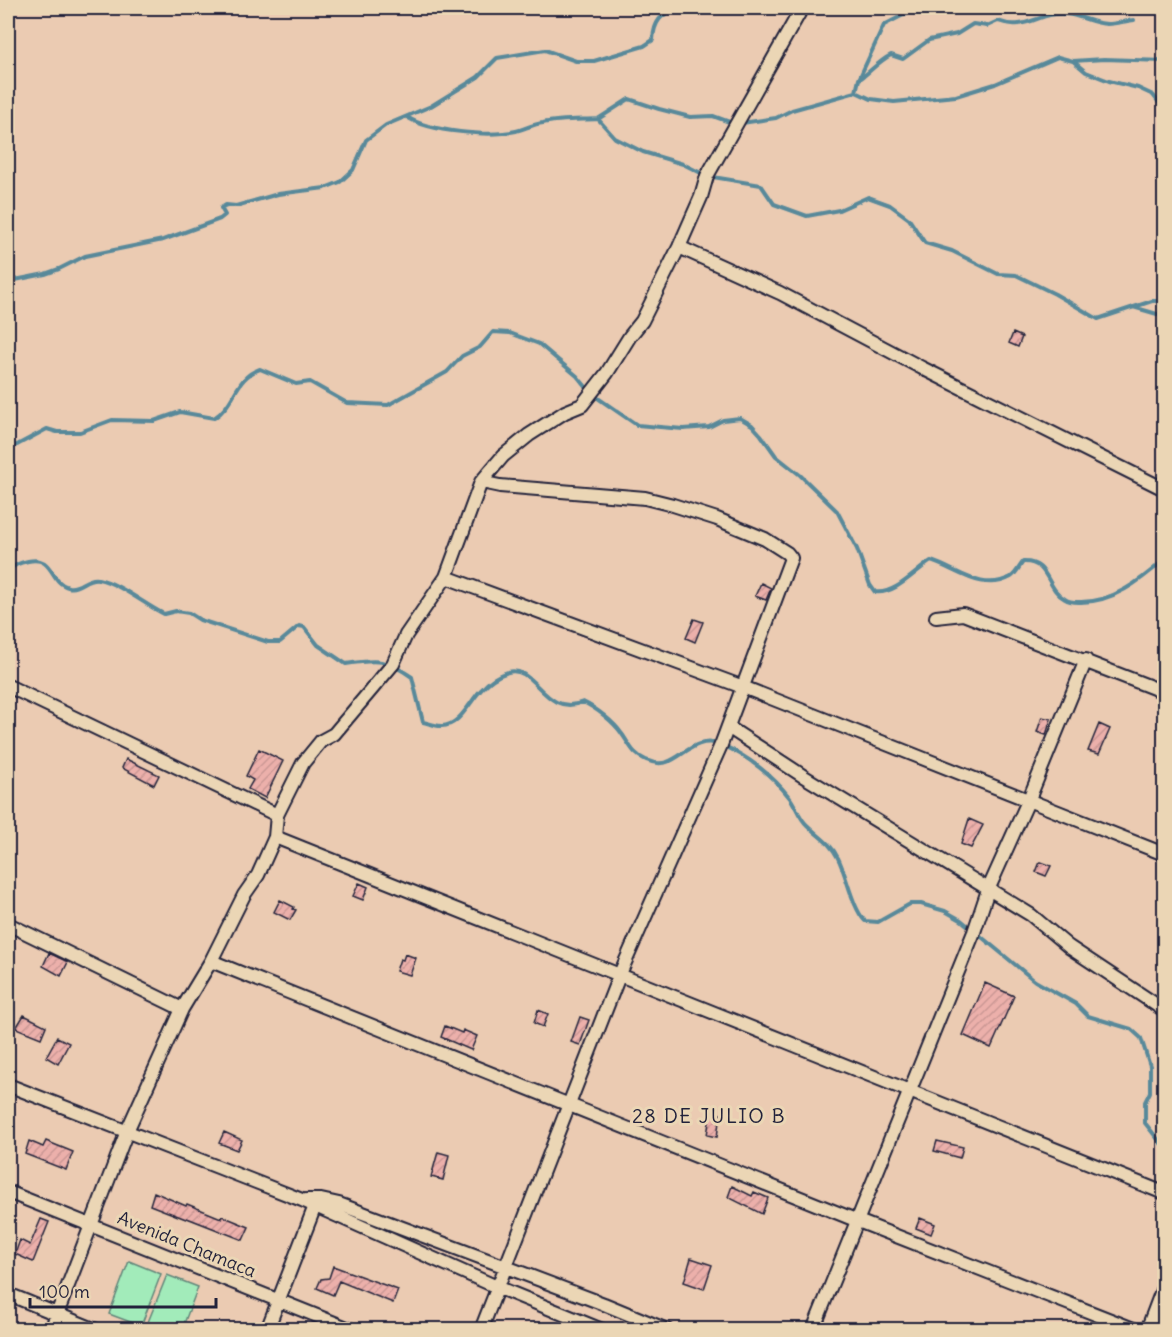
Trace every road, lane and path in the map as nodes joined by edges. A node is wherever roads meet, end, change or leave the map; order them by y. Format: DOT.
graph roads {
  1 [pos="802,8"];
  2 [pos="679,247"];
  3 [pos="481,482"];
  4 [pos="1164,489"];
  5 [pos="446,577"];
  6 [pos="936,616"];
  7 [pos="1086,660"];
  8 [pos="8,686"];
  9 [pos="744,687"];
  10 [pos="1164,692"];
  11 [pos="728,727"];
  12 [pos="1029,799"];
  13 [pos="277,815"];
  14 [pos="275,837"];
  15 [pos="1164,854"];
  16 [pos="988,890"];
  17 [pos="8,924"];
  18 [pos="211,961"];
  19 [pos="619,976"];
  20 [pos="182,1009"];
  21 [pos="1164,1010"];
  22 [pos="8,1085"];
  23 [pos="910,1090"];
  24 [pos="568,1104"];
  25 [pos="127,1131"];
  26 [pos="8,1192"];
  27 [pos="1164,1193"];
  28 [pos="302,1200"];
  29 [pos="315,1206"];
  30 [pos="858,1221"];
  31 [pos="91,1225"];
  32 [pos="505,1266"];
  33 [pos="1164,1285"];
  34 [pos="497,1287"];
  35 [pos="8,1294"];
  36 [pos="278,1300"];
  37 [pos="57,1314"];
  38 [pos="51,1329"];
  39 [pos="96,1329"];
  40 [pos="267,1329"];
  41 [pos="352,1329"];
  42 [pos="481,1329"];
  43 [pos="602,1329"];
  44 [pos="667,1329"];
  45 [pos="813,1329"];
  46 [pos="1136,1329"];
  47 [pos="1147,1329"];
  1 -- 2 [label="street"];
  2 -- 3 [label="street"];
  2 -- 4 [label="street"];
  3 -- 5 [label="street"];
  3 -- 9 [label="street"];
  5 -- 9 [label="street"];
  5 -- 13 [label="street"];
  6 -- 7 [label="street"];
  7 -- 10 [label="street"];
  7 -- 12 [label="street"];
  8 -- 13 [label="street"];
  9 -- 11 [label="street"];
  9 -- 12 [label="street"];
  11 -- 16 [label="street"];
  11 -- 19 [label="street"];
  12 -- 15 [label="street"];
  12 -- 16 [label="street"];
  13 -- 14 [label="street"];
  14 -- 18 [label="street"];
  14 -- 19 [label="street"];
  16 -- 21 [label="street"];
  16 -- 23 [label="street"];
  17 -- 20 [label="street"];
  18 -- 20 [label="street"];
  18 -- 24 [label="street"];
  19 -- 23 [label="street"];
  19 -- 24 [label="street"];
  20 -- 25 [label="street"];
  22 -- 25 [label="street"];
  23 -- 27 [label="street"];
  23 -- 30 [label="street"];
  24 -- 30 [label="street"];
  24 -- 32 [label="street"];
  25 -- 28 [label="street"];
  25 -- 31 [label="street"];
  26 -- 31 [label="street, Avenida Chamaca"];
  28 -- 29 [label="street"];
  28 -- 32 [label="street"];
  29 -- 34 [label="street"];
  29 -- 36 [label="street"];
  30 -- 45 [label="street"];
  30 -- 46 [label="street"];
  31 -- 36 [label="street, Avenida Chamaca"];
  31 -- 37 [label="street"];
  32 -- 34 [label="street"];
  32 -- 44 [label="street"];
  33 -- 47 [label="street"];
  34 -- 42 [label="street"];
  34 -- 43 [label="street"];
  35 -- 37 [label="street"];
  36 -- 40 [label="street"];
  36 -- 41 [label="street, Avenida Chamaca"];
  37 -- 38 [label="street"];
  37 -- 39 [label="street"];
}
